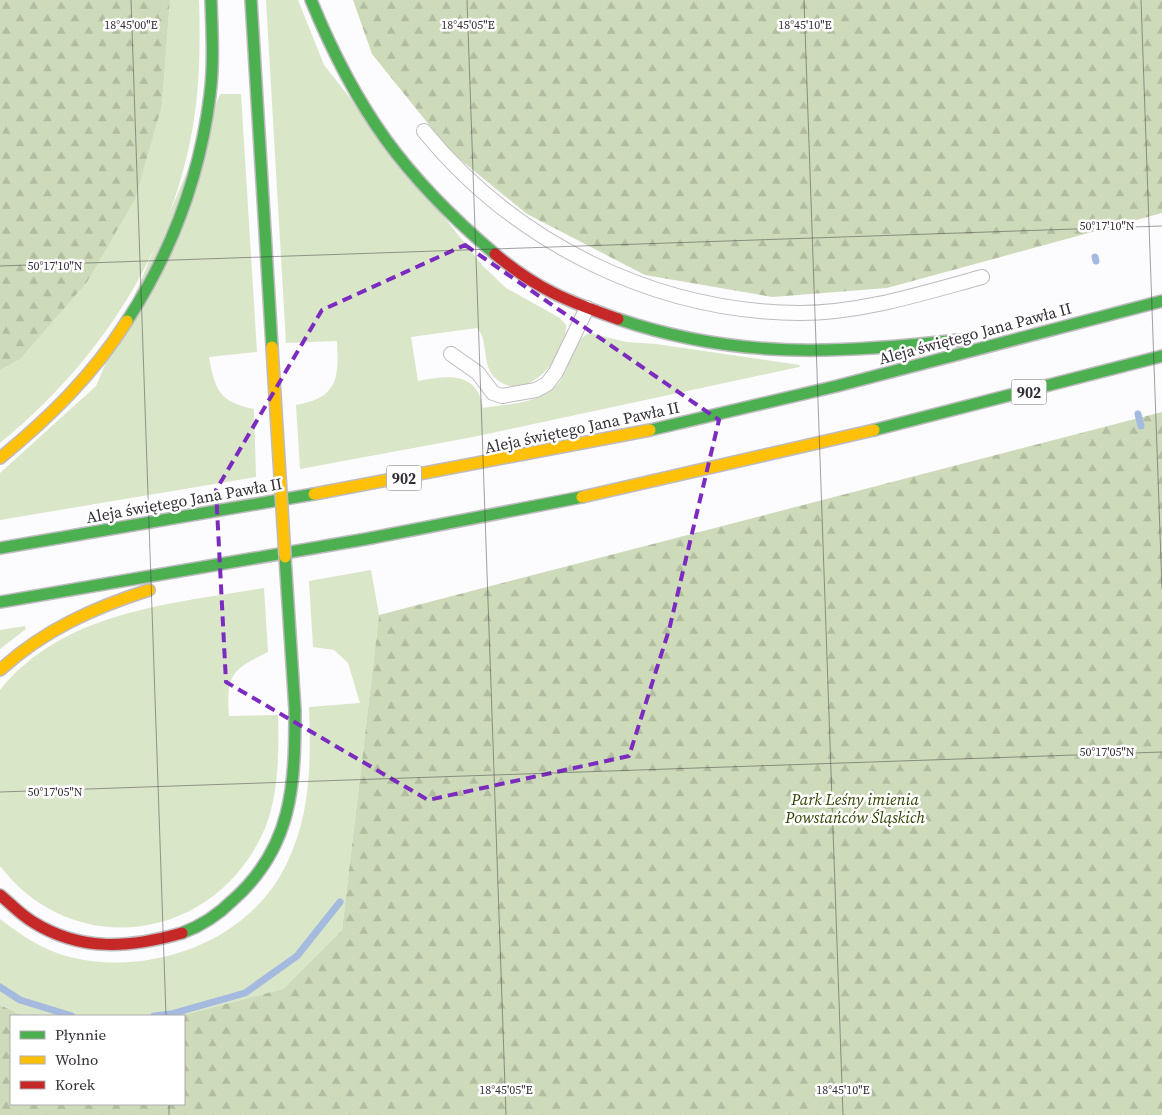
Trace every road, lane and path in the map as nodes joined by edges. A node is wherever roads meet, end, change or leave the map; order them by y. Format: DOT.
graph roads {
  1 [pos="211,0"];
  2 [pos="251,0"];
  3 [pos="311,0"];
  4 [pos="424,131"];
  5 [pos="982,278"];
  6 [pos="1162,301"];
  7 [pos="587,308"];
  8 [pos="1057,329"];
  9 [pos="451,354"];
  10 [pos="1162,356"];
  11 [pos="0,458"];
  12 [pos="0,548"];
  13 [pos="247,558"];
  14 [pos="0,602"];
  15 [pos="0,670"];
  16 [pos="0,895"];
  1 -- 11 [label="main road"];
  2 -- 16 [label="main road, bridge"];
  3 -- 7 [label="main road"];
  4 -- 5 [label="lane"];
  6 -- 8 [label="main road, Aleja świętego Jana Pawła II / 902"];
  7 -- 8 [label="main road"];
  7 -- 9 [label="lane"];
  8 -- 12 [label="main road, Aleja świętego Jana Pawła II / 902"];
  10 -- 13 [label="main road, 902"];
  13 -- 14 [label="main road, 902"];
  13 -- 15 [label="main road"];
}
